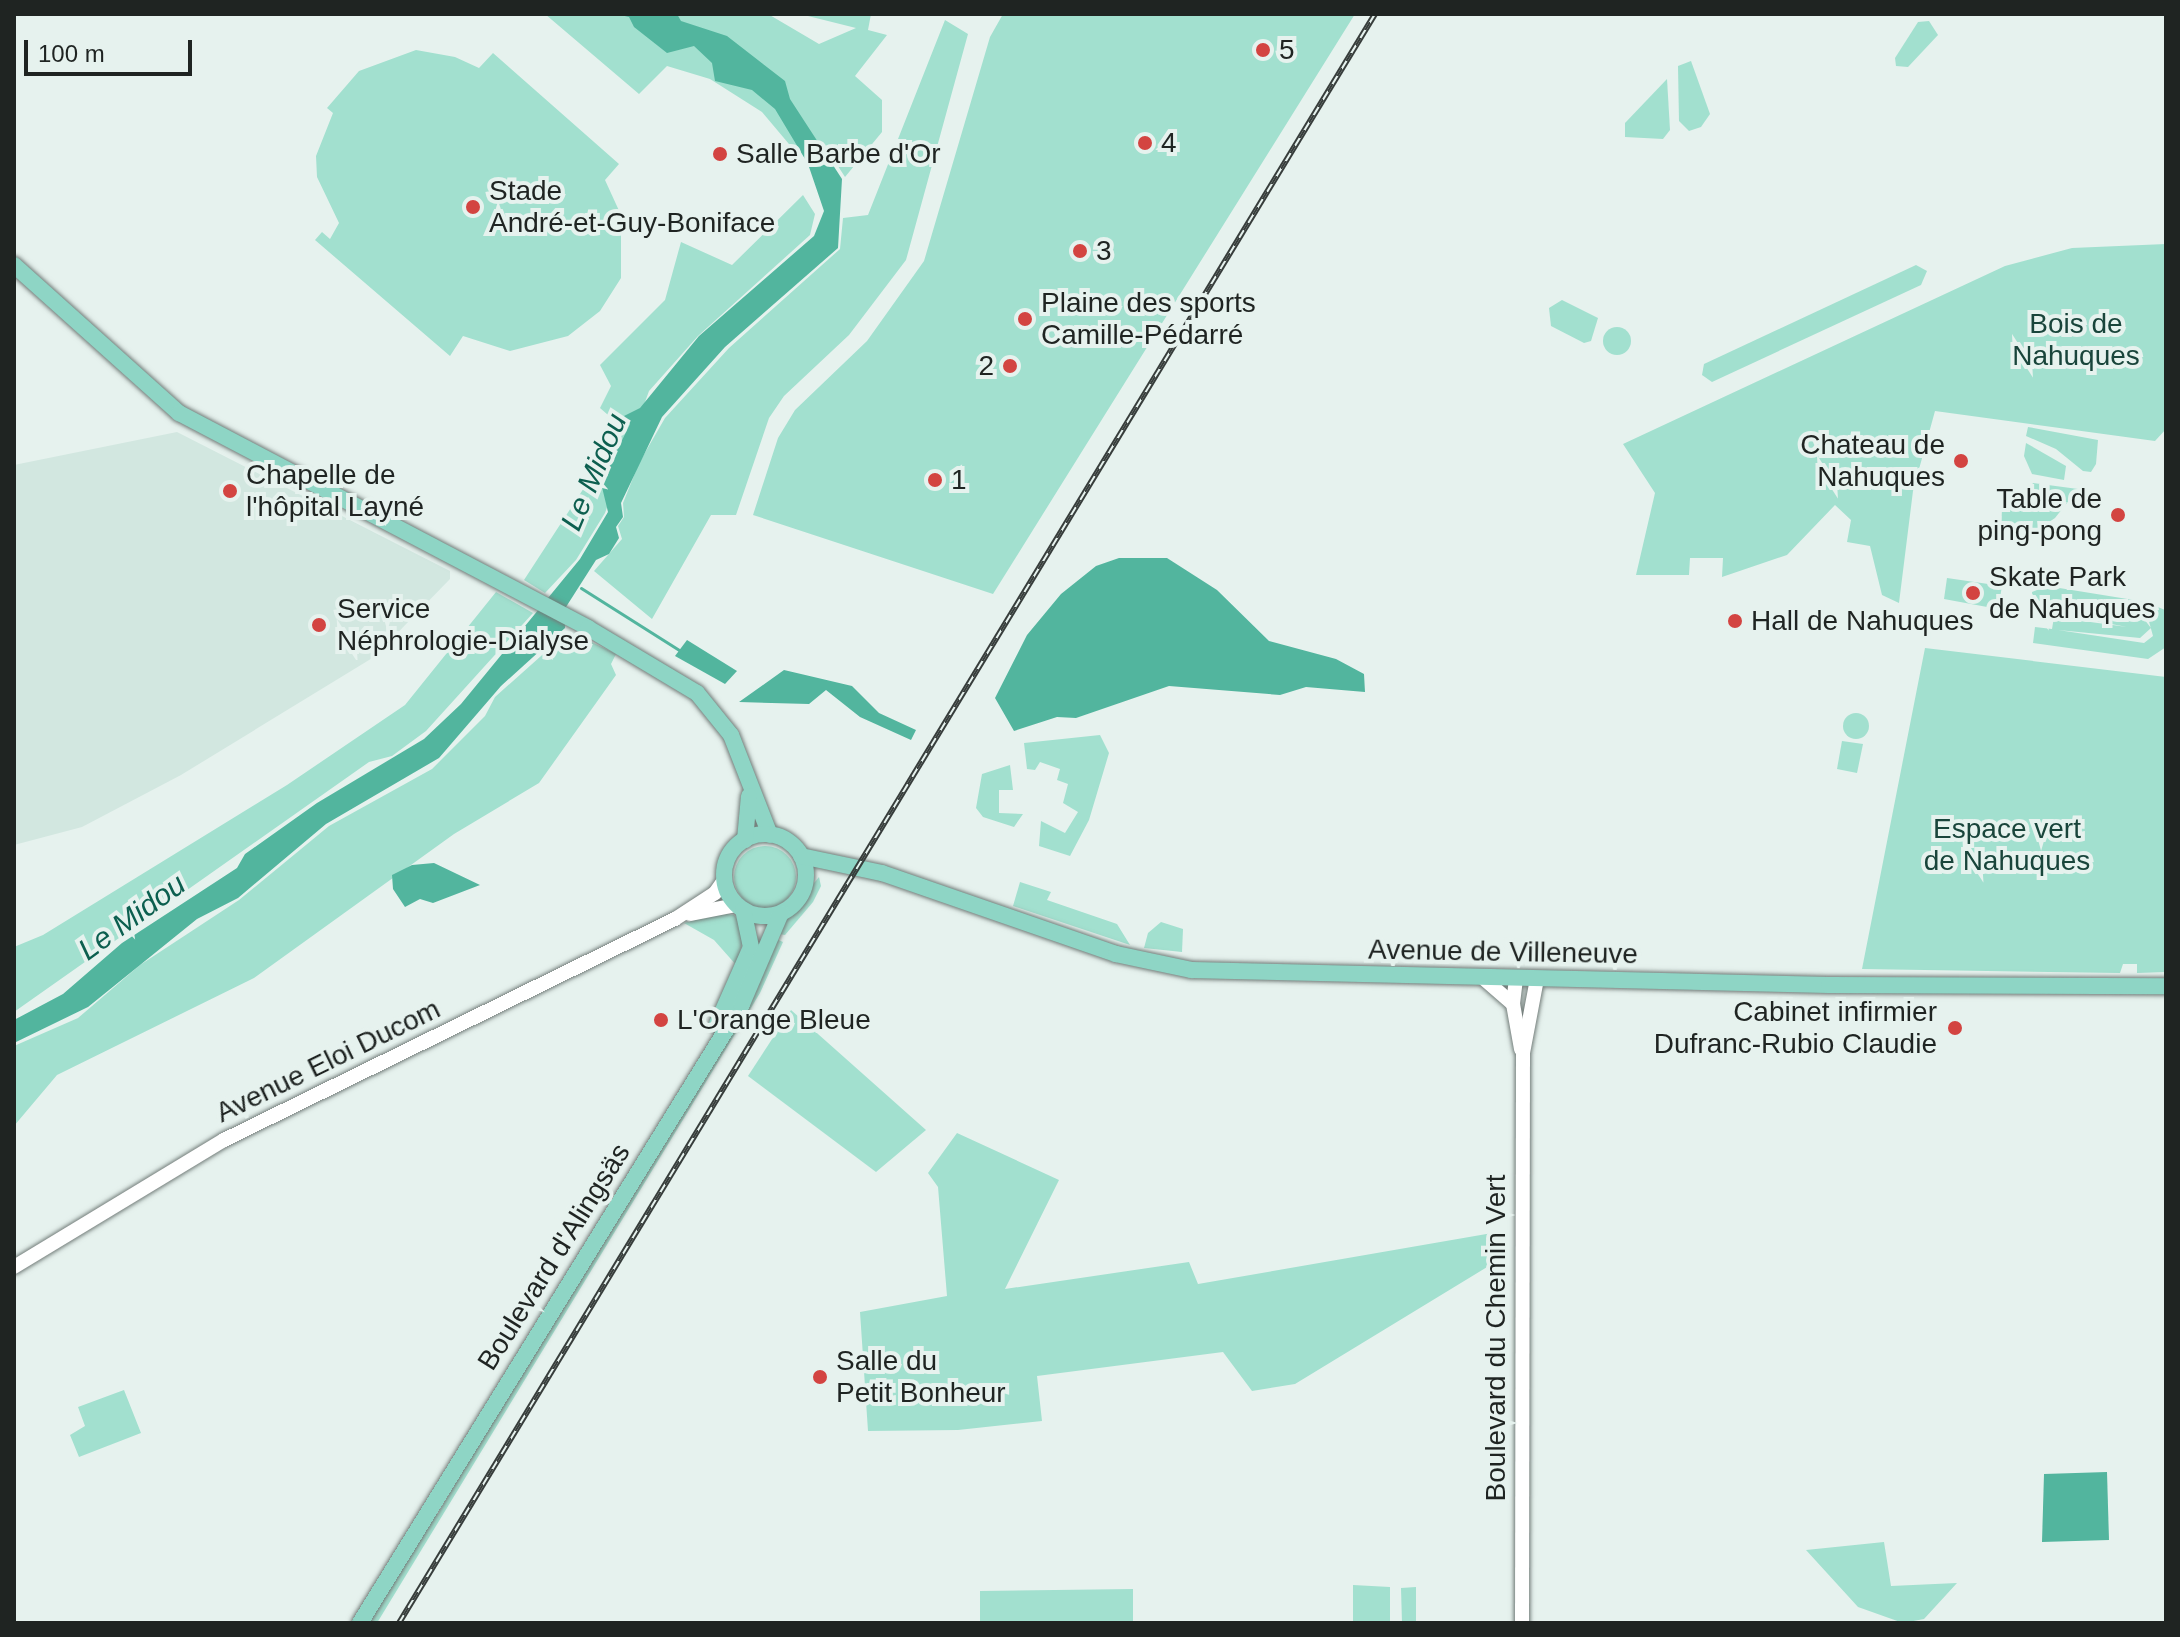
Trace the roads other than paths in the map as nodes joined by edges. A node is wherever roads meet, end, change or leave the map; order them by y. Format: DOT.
graph roads {
  1 [pos="14,265"];
  2 [pos="749,782"];
  3 [pos="770,835"];
  4 [pos="745,840"];
  5 [pos="801,856"];
  6 [pos="856,866"];
  7 [pos="806,878"];
  8 [pos="724,880"];
  9 [pos="740,907"];
  10 [pos="781,913"];
  11 [pos="675,919"];
  12 [pos="1483,978"];
  13 [pos="1516,979"];
  14 [pos="1537,979"];
  15 [pos="2166,986"];
  16 [pos="1513,1004"];
  17 [pos="1523,1053"];
  18 [pos="14,1267"];
  19 [pos="349,1623"];
  20 [pos="360,1623"];
  21 [pos="1522,1623"];
  1 -- 2 [label="main road"];
  2 -- 3 [label="main road"];
  2 -- 4 [label="main road"];
  3 -- 4 [label="main road"];
  3 -- 5 [label="main road"];
  4 -- 8 [label="main road"];
  5 -- 6 [label="main road, Avenue de Villeneuve"];
  5 -- 7 [label="main road"];
  6 -- 7 [label="main road"];
  6 -- 12 [label="main road, Avenue de Villeneuve"];
  7 -- 10 [label="main road"];
  8 -- 9 [label="main road"];
  8 -- 11 [label="street, Avenue Eloi Ducom"];
  9 -- 10 [label="main road"];
  9 -- 11 [label="street, Avenue Eloi Ducom"];
  9 -- 19 [label="main road, Boulevard d'Alingsäs"];
  10 -- 20 [label="main road, Boulevard d'Alingsäs"];
  11 -- 18 [label="street, Avenue Eloi Ducom"];
  12 -- 13 [label="main road, Avenue de Villeneuve"];
  12 -- 16 [label="street"];
  13 -- 14 [label="main road, Avenue de Villeneuve"];
  13 -- 16 [label="street, Boulevard du Chemin Vert"];
  14 -- 15 [label="main road, Avenue de Villeneuve"];
  14 -- 17 [label="street, Boulevard du Chemin Vert"];
  16 -- 17 [label="street, Boulevard du Chemin Vert"];
  17 -- 21 [label="street, Boulevard du Chemin Vert"];
}
